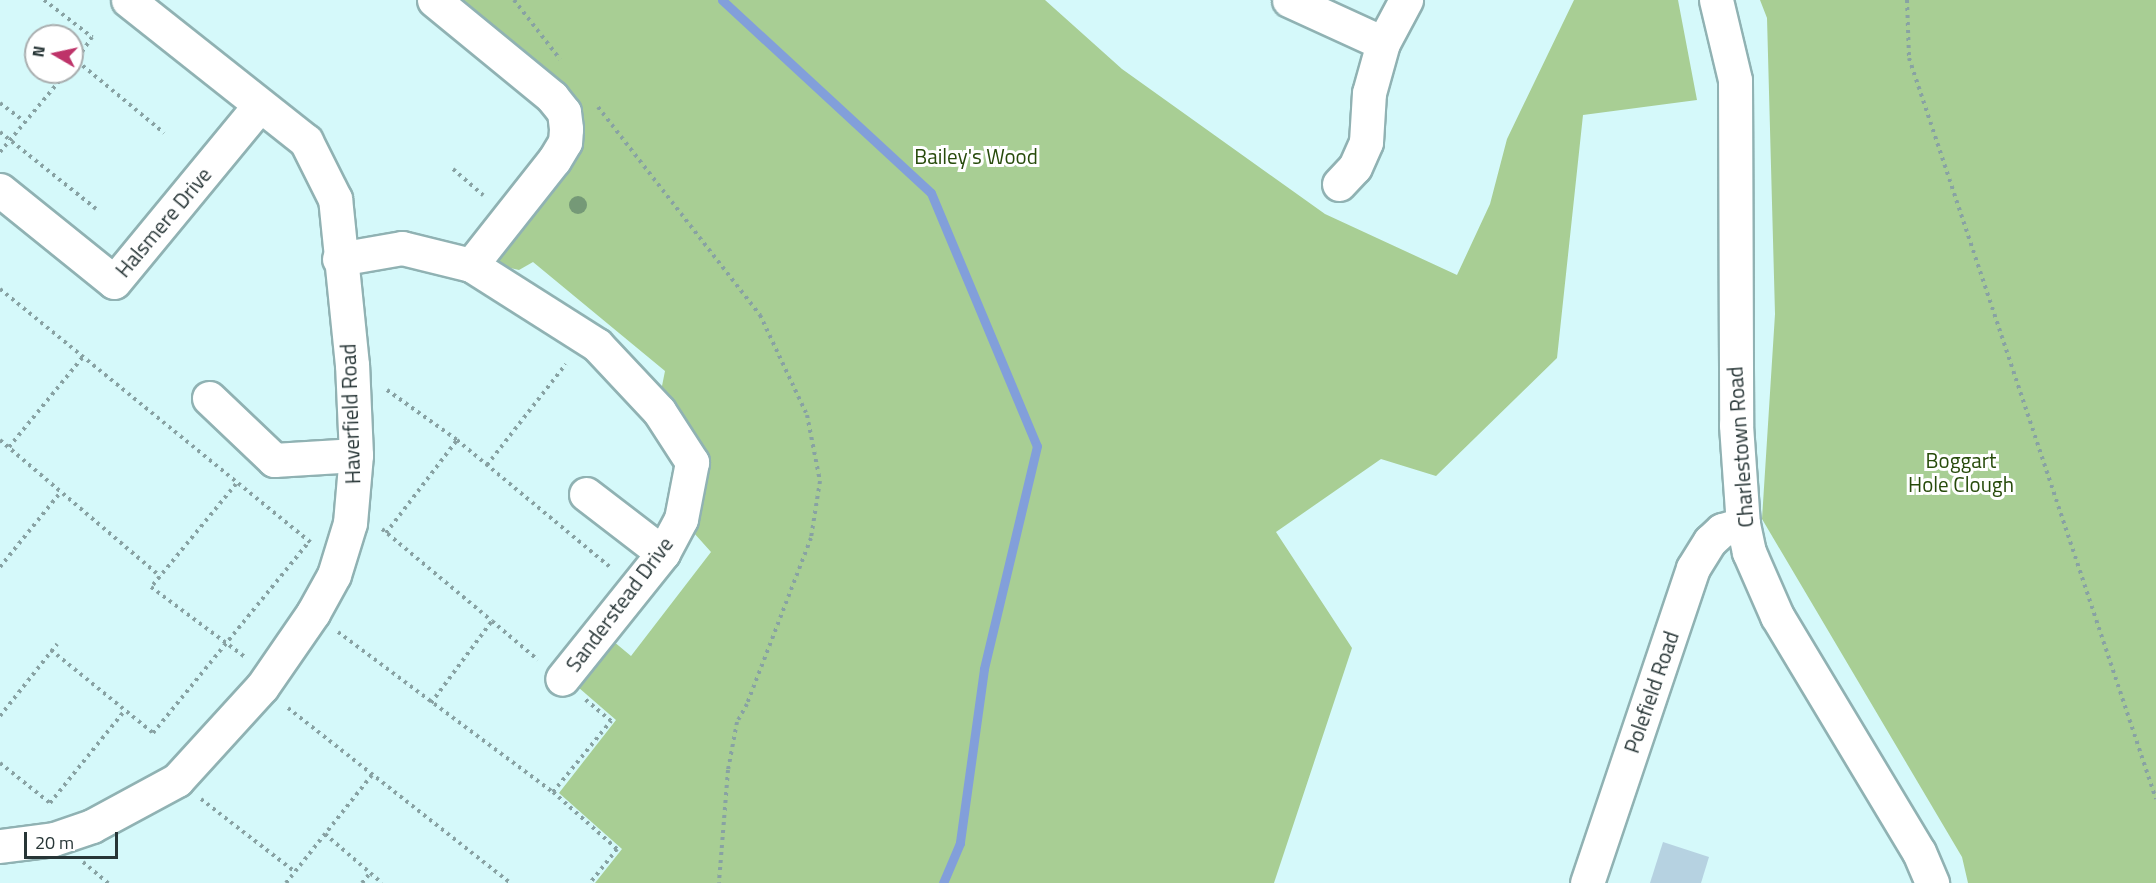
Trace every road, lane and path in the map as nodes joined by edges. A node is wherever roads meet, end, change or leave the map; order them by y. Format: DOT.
graph roads {
  1 [pos="44,0"];
  2 [pos="128,0"];
  3 [pos="434,0"];
  4 [pos="514,0"];
  5 [pos="1289,0"];
  6 [pos="1406,0"];
  7 [pos="1716,0"];
  8 [pos="1907,0"];
  9 [pos="75,24"];
  10 [pos="84,31"];
  11 [pos="1383,43"];
  12 [pos="84,50"];
  13 [pos="562,62"];
  14 [pos="84,67"];
  15 [pos="56,84"];
  16 [pos="0,103"];
  17 [pos="260,105"];
  18 [pos="596,105"];
  19 [pos="24,121"];
  20 [pos="0,132"];
  21 [pos="164,133"];
  22 [pos="10,139"];
  23 [pos="0,152"];
  24 [pos="453,169"];
  25 [pos="1339,184"];
  26 [pos="0,190"];
  27 [pos="483,195"];
  28 [pos="96,209"];
  29 [pos="339,259"];
  30 [pos="471,265"];
  31 [pos="0,289"];
  32 [pos="586,338"];
  33 [pos="83,357"];
  34 [pos="352,365"];
  35 [pos="209,399"];
  36 [pos="0,440"];
  37 [pos="457,440"];
  38 [pos="9,447"];
  39 [pos="356,455"];
  40 [pos="487,465"];
  41 [pos="236,484"];
  42 [pos="60,493"];
  43 [pos="586,494"];
  44 [pos="352,502"];
  45 [pos="1743,524"];
  46 [pos="386,533"];
  47 [pos="308,543"];
  48 [pos="344,548"];
  49 [pos="663,553"];
  50 [pos="0,567"];
  51 [pos="160,576"];
  52 [pos="635,587"];
  53 [pos="313,613"];
  54 [pos="492,621"];
  55 [pos="227,643"];
  56 [pos="57,644"];
  57 [pos="51,650"];
  58 [pos="562,679"];
  59 [pos="266,681"];
  60 [pos="125,710"];
  61 [pos="0,716"];
  62 [pos="0,763"];
  63 [pos="372,775"];
  64 [pos="177,780"];
  65 [pos="2156,799"];
  66 [pos="325,834"];
  67 [pos="0,846"];
  68 [pos="295,872"];
  69 [pos="370,873"];
  70 [pos="286,883"];
  71 [pos="362,883"];
  72 [pos="382,883"];
  73 [pos="510,883"];
  74 [pos="590,883"];
  75 [pos="719,883"];
  76 [pos="1587,883"];
  77 [pos="1932,883"];
  1 -- 9 [label="path"];
  2 -- 17 [label="street, Haverfield Road"];
  3 -- 30 [label="street"];
  4 -- 13 [label="path"];
  5 -- 11 [label="street"];
  6 -- 11 [label="street"];
  7 -- 45 [label="street, Charlestown Road"];
  8 -- 65 [label="path"];
  10 -- 12 [label="path"];
  11 -- 25 [label="street"];
  14 -- 21 [label="path"];
  15 -- 19 [label="path"];
  16 -- 19 [label="path"];
  17 -- 26 [label="street, Halsmere Drive"];
  17 -- 29 [label="street, Haverfield Road"];
  18 -- 75 [label="path"];
  19 -- 22 [label="path"];
  20 -- 22 [label="path"];
  22 -- 23 [label="path"];
  22 -- 28 [label="path"];
  24 -- 27 [label="path"];
  29 -- 30 [label="street, Sanderstead Drive"];
  29 -- 34 [label="street, Haverfield Road"];
  30 -- 32 [label="street, Sanderstead Drive"];
  31 -- 33 [label="path"];
  32 -- 40 [label="path"];
  32 -- 49 [label="street, Sanderstead Drive"];
  33 -- 38 [label="path"];
  33 -- 41 [label="path"];
  34 -- 37 [label="path"];
  34 -- 39 [label="street, Haverfield Road"];
  35 -- 39 [label="street"];
  36 -- 38 [label="path"];
  37 -- 40 [label="path"];
  37 -- 46 [label="path"];
  38 -- 42 [label="path"];
  39 -- 44 [label="street, Haverfield Road"];
  40 -- 52 [label="path"];
  41 -- 47 [label="path"];
  41 -- 51 [label="path"];
  42 -- 50 [label="path"];
  42 -- 51 [label="path"];
  43 -- 49 [label="street"];
  44 -- 46 [label="path"];
  44 -- 48 [label="street, Haverfield Road"];
  45 -- 76 [label="street, Polefield Road"];
  45 -- 77 [label="street, Charlestown Road"];
  46 -- 54 [label="path"];
  47 -- 48 [label="path"];
  47 -- 55 [label="path"];
  48 -- 53 [label="street, Haverfield Road"];
  49 -- 52 [label="street, Sanderstead Drive"];
  51 -- 55 [label="path"];
  52 -- 58 [label="street, Sanderstead Drive"];
  53 -- 59 [label="street, Haverfield Road"];
  53 -- 74 [label="path"];
  55 -- 59 [label="path"];
  55 -- 60 [label="path"];
  56 -- 57 [label="path"];
  57 -- 60 [label="path"];
  57 -- 61 [label="path"];
  59 -- 63 [label="path"];
  59 -- 64 [label="street, Haverfield Road"];
  60 -- 62 [label="path"];
  63 -- 66 [label="path"];
  63 -- 73 [label="path"];
  64 -- 67 [label="street, Haverfield Road"];
  64 -- 68 [label="path"];
  66 -- 68 [label="path"];
  66 -- 69 [label="path"];
  68 -- 70 [label="path"];
  69 -- 71 [label="path"];
  69 -- 72 [label="path"];
}
